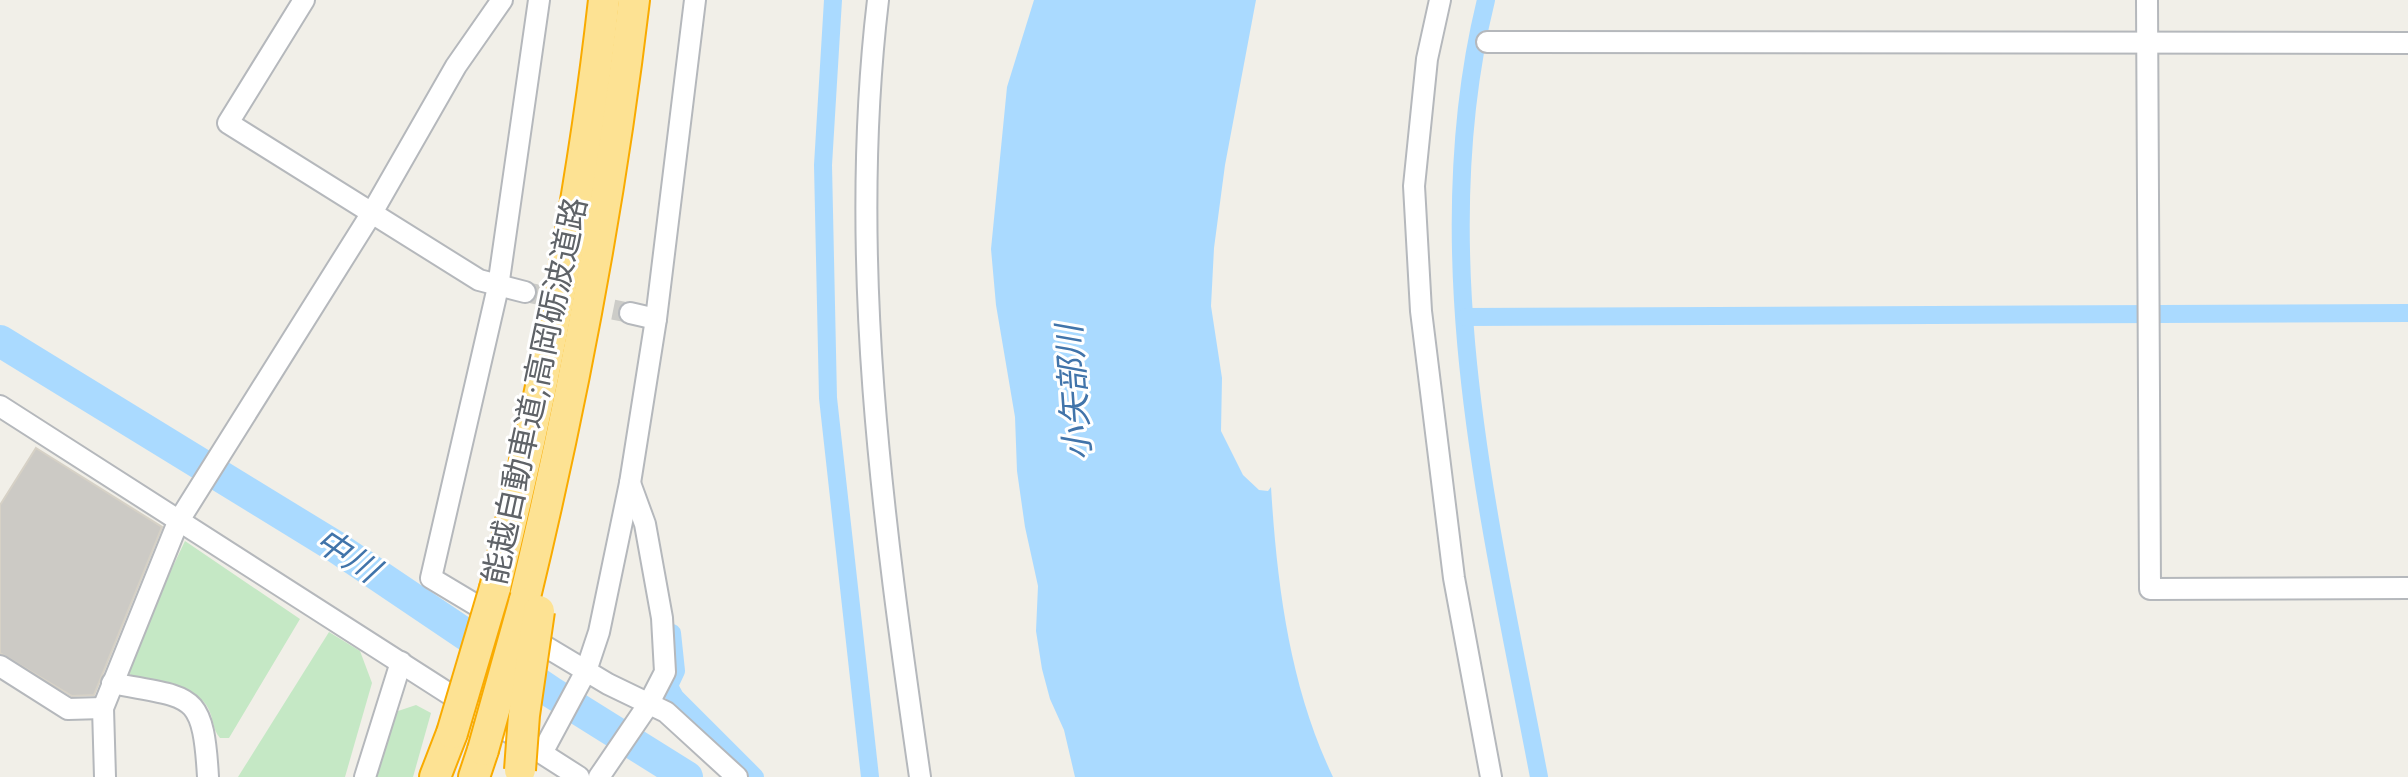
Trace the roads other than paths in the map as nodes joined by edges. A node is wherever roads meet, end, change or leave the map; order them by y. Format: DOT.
graph roads {
  1 [pos="304,0"];
  2 [pos="502,0"];
  3 [pos="539,0"];
  4 [pos="604,0"];
  5 [pos="634,0"];
  6 [pos="695,0"];
  7 [pos="878,0"];
  8 [pos="1440,0"];
  9 [pos="2147,0"];
  10 [pos="1487,42"];
  11 [pos="2408,43"];
  12 [pos="2147,44"];
  13 [pos="373,211"];
  14 [pos="498,287"];
  15 [pos="525,292"];
  16 [pos="630,313"];
  17 [pos="656,319"];
  18 [pos="0,406"];
  19 [pos="630,483"];
  20 [pos="178,522"];
  21 [pos="2408,588"];
  22 [pos="532,606"];
  23 [pos="401,662"];
  24 [pos="0,666"];
  25 [pos="584,676"];
  26 [pos="112,683"];
  27 [pos="103,708"];
  28 [pos="643,711"];
  29 [pos="916,747"];
  30 [pos="479,763"];
  31 [pos="528,767"];
  32 [pos="105,777"];
  33 [pos="208,777"];
  34 [pos="365,777"];
  35 [pos="437,777"];
  36 [pos="579,777"];
  37 [pos="599,777"];
  38 [pos="737,777"];
  39 [pos="920,777"];
  40 [pos="935,777"];
  41 [pos="1491,777"];
  1 -- 13 [label="street"];
  2 -- 13 [label="street"];
  3 -- 14 [label="street"];
  4 -- 35 [label="highway, 能越自動車道;高岡砺波道路, bridge"];
  5 -- 22 [label="highway, 能越自動車道;高岡砺波道路"];
  6 -- 17 [label="street"];
  7 -- 29 [label="street"];
  8 -- 41 [label="street"];
  9 -- 12 [label="street"];
  10 -- 12 [label="street"];
  11 -- 12 [label="street"];
  12 -- 21 [label="street"];
  13 -- 14 [label="street"];
  13 -- 20 [label="street"];
  14 -- 15 [label="street"];
  14 -- 25 [label="street"];
  16 -- 17 [label="street"];
  17 -- 19 [label="street"];
  18 -- 20 [label="street"];
  19 -- 25 [label="street"];
  19 -- 28 [label="street"];
  20 -- 23 [label="street"];
  20 -- 26 [label="street"];
  22 -- 30 [label="highway, 能越自動車道;高岡砺波道路, bridge"];
  22 -- 31 [label="highway, bridge"];
  23 -- 31 [label="street"];
  23 -- 34 [label="street"];
  24 -- 27 [label="street"];
  25 -- 28 [label="street"];
  25 -- 31 [label="street"];
  26 -- 27 [label="street"];
  26 -- 33 [label="street"];
  27 -- 32 [label="street"];
  28 -- 37 [label="street"];
  28 -- 38 [label="street"];
  29 -- 39 [label="street"];
  29 -- 40 [label="street"];
  31 -- 36 [label="street"];
}
